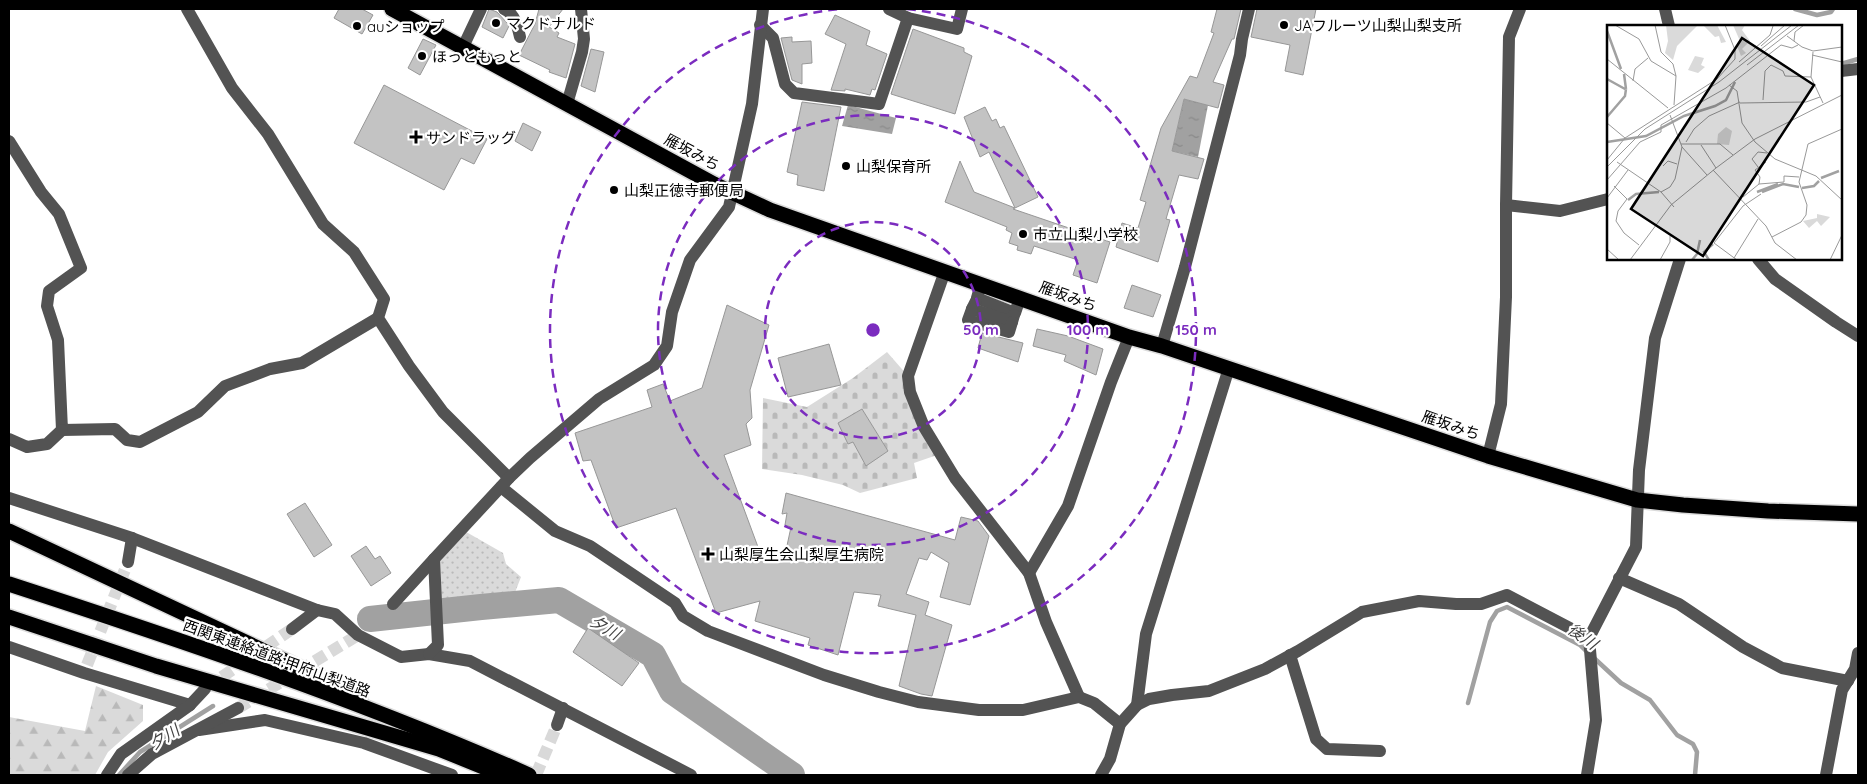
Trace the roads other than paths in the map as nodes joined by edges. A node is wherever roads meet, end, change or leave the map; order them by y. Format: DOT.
graph roads {
  1 [pos="187,9"];
  2 [pos="392,9"];
  3 [pos="481,9"];
  4 [pos="504,9"];
  5 [pos="581,9"];
  6 [pos="763,9"];
  7 [pos="889,9"];
  8 [pos="962,9"];
  9 [pos="1249,9"];
  10 [pos="1520,9"];
  11 [pos="1665,9"];
  12 [pos="908,18"];
  13 [pos="760,25"];
  14 [pos="1669,25"];
  15 [pos="520,37"];
  16 [pos="463,47"];
  17 [pos="1858,69"];
  18 [pos="1842,71"];
  19 [pos="566,104"];
  20 [pos="9,140"];
  21 [pos="733,192"];
  22 [pos="1607,199"];
  23 [pos="1506,205"];
  24 [pos="1680,260"];
  25 [pos="1759,260"];
  26 [pos="945,272"];
  27 [pos="977,297"];
  28 [pos="1020,298"];
  29 [pos="378,318"];
  30 [pos="1014,318"];
  31 [pos="1858,336"];
  32 [pos="1129,338"];
  33 [pos="1162,346"];
  34 [pos="1229,368"];
  35 [pos="62,430"];
  36 [pos="9,439"];
  37 [pos="1488,456"];
  38 [pos="505,483"];
  39 [pos="9,498"];
  40 [pos="1637,500"];
  41 [pos="1858,514"];
  42 [pos="9,530"];
  43 [pos="132,538"];
  44 [pos="434,559"];
  45 [pos="128,562"];
  46 [pos="1029,572"];
  47 [pos="1619,578"];
  48 [pos="9,584"];
  49 [pos="393,604"];
  50 [pos="317,610"];
  51 [pos="9,617"];
  52 [pos="292,628"];
  53 [pos="1589,638"];
  54 [pos="9,647"];
  55 [pos="1858,652"];
  56 [pos="429,654"];
  57 [pos="1290,655"];
  58 [pos="1848,681"];
  59 [pos="205,689"];
  60 [pos="1079,697"];
  61 [pos="190,705"];
  62 [pos="1137,705"];
  63 [pos="238,708"];
  64 [pos="563,708"];
  65 [pos="1120,724"];
  66 [pos="557,725"];
  67 [pos="199,730"];
  68 [pos="458,744"];
  69 [pos="1380,751"];
  70 [pos="107,775"];
  71 [pos="128,775"];
  72 [pos="452,775"];
  73 [pos="503,775"];
  74 [pos="529,775"];
  75 [pos="691,775"];
  76 [pos="1101,775"];
  77 [pos="1587,775"];
  78 [pos="1826,775"];
  1 -- 29 [label="street"];
  2 -- 16 [label="highway, 雁坂みち"];
  3 -- 16 [label="street"];
  4 -- 15 [label="street"];
  5 -- 19 [label="street"];
  6 -- 13 [label="street"];
  7 -- 12 [label="street"];
  8 -- 12 [label="street"];
  9 -- 33 [label="street"];
  10 -- 23 [label="street"];
  11 -- 14 [label="street"];
  12 -- 13 [label="street"];
  13 -- 21 [label="street"];
  16 -- 19 [label="highway, 雁坂みち"];
  17 -- 18 [label="street"];
  19 -- 21 [label="highway, 雁坂みち"];
  20 -- 35 [label="street"];
  21 -- 26 [label="highway, 雁坂みち"];
  21 -- 38 [label="street"];
  22 -- 23 [label="street"];
  23 -- 37 [label="street"];
  24 -- 40 [label="street"];
  25 -- 31 [label="street"];
  26 -- 27 [label="highway, 雁坂みち"];
  26 -- 46 [label="street"];
  27 -- 28 [label="highway, 雁坂みち"];
  27 -- 30 [label="street"];
  27 -- 30 [label="street"];
  28 -- 30 [label="street"];
  28 -- 32 [label="highway, 雁坂みち"];
  29 -- 35 [label="street"];
  29 -- 38 [label="street"];
  32 -- 33 [label="highway, 雁坂みち"];
  32 -- 46 [label="street"];
  33 -- 34 [label="highway, 雁坂みち"];
  34 -- 37 [label="highway, 雁坂みち"];
  34 -- 62 [label="street"];
  35 -- 36 [label="street"];
  37 -- 40 [label="highway, 雁坂みち"];
  38 -- 44 [label="street"];
  38 -- 60 [label="street"];
  39 -- 43 [label="street"];
  40 -- 41 [label="highway, 雁坂みち"];
  40 -- 47 [label="street"];
  42 -- 68 [label="highway"];
  43 -- 45 [label="street"];
  43 -- 50 [label="street"];
  44 -- 49 [label="street"];
  44 -- 56 [label="street"];
  46 -- 60 [label="street"];
  47 -- 53 [label="street"];
  47 -- 58 [label="street"];
  48 -- 68 [label="highway, 西関東連絡道路;甲府山梨道路"];
  50 -- 52 [label="street"];
  50 -- 56 [label="street"];
  51 -- 73 [label="highway"];
  53 -- 57 [label="street"];
  53 -- 77 [label="street"];
  54 -- 61 [label="street"];
  55 -- 58 [label="street"];
  56 -- 64 [label="street"];
  57 -- 62 [label="street"];
  57 -- 69 [label="street"];
  58 -- 78 [label="street"];
  59 -- 61 [label="street"];
  60 -- 65 [label="street"];
  61 -- 70 [label="street"];
  62 -- 65 [label="street"];
  63 -- 67 [label="street"];
  64 -- 66 [label="street"];
  64 -- 75 [label="street"];
  65 -- 76 [label="street"];
  67 -- 71 [label="street"];
  67 -- 72 [label="street"];
  68 -- 74 [label="highway, 西関東連絡道路;甲府山梨道路"];
}
